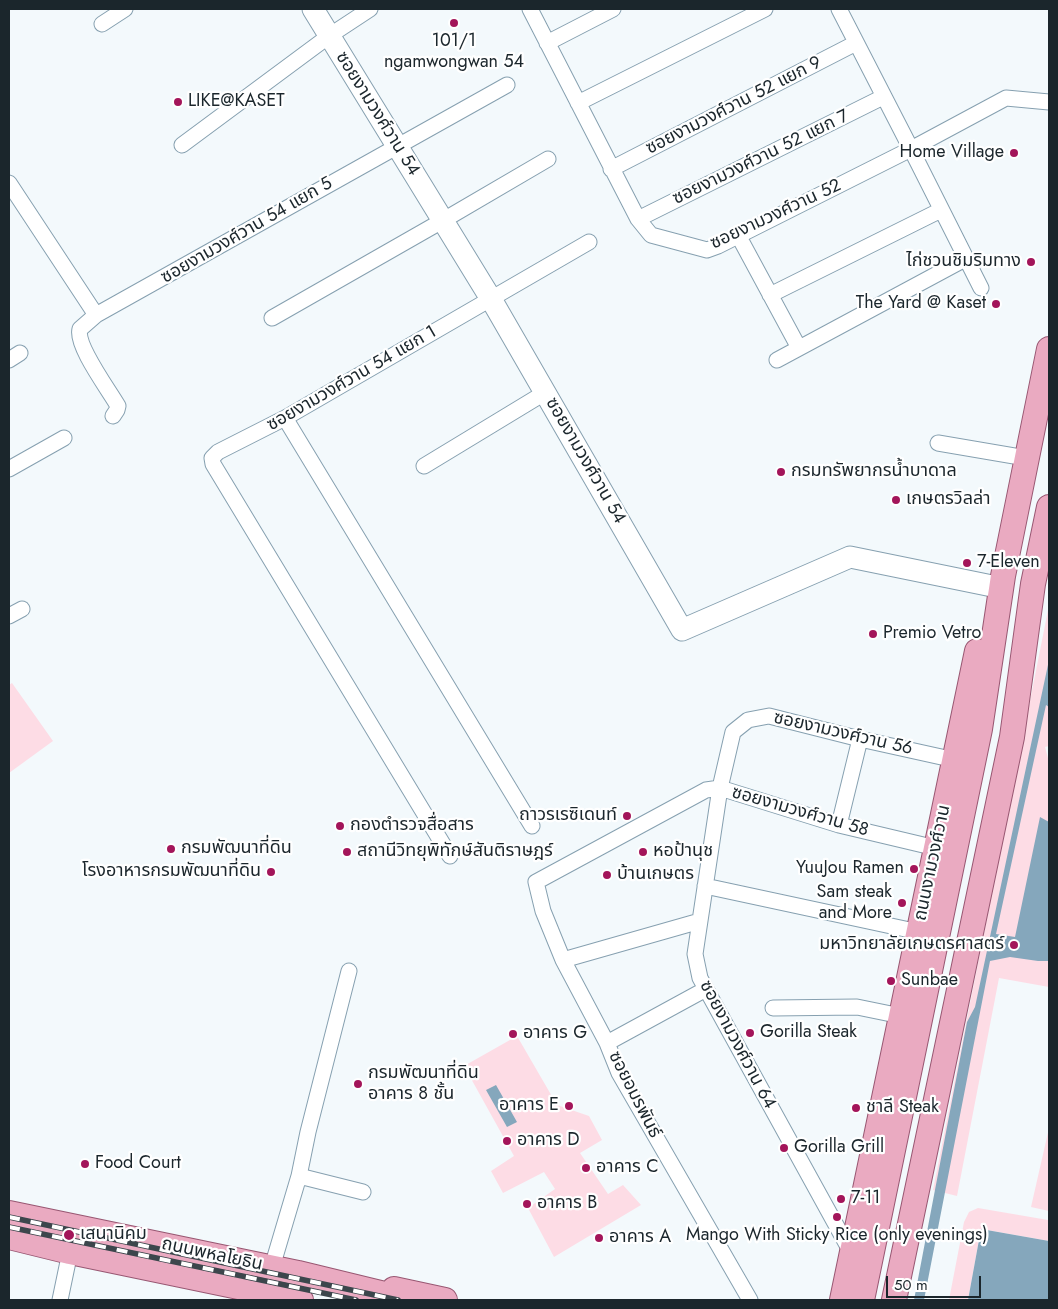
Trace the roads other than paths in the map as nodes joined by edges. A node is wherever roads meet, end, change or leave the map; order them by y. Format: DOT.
graph roads {
  1 [pos="125,9"];
  2 [pos="313,9"];
  3 [pos="370,9"];
  4 [pos="530,9"];
  5 [pos="613,9"];
  6 [pos="766,9"];
  7 [pos="839,9"];
  8 [pos="102,24"];
  9 [pos="329,36"];
  10 [pos="547,43"];
  11 [pos="856,43"];
  12 [pos="507,85"];
  13 [pos="883,97"];
  14 [pos="1049,102"];
  15 [pos="578,103"];
  16 [pos="182,145"];
  17 [pos="398,145"];
  18 [pos="911,149"];
  19 [pos="548,159"];
  20 [pos="611,169"];
  21 [pos="9,183"];
  22 [pos="941,210"];
  23 [pos="638,219"];
  24 [pos="442,222"];
  25 [pos="738,235"];
  26 [pos="589,242"];
  27 [pos="965,259"];
  28 [pos="980,288"];
  29 [pos="770,295"];
  30 [pos="492,299"];
  31 [pos="96,315"];
  32 [pos="272,318"];
  33 [pos="799,348"];
  34 [pos="1049,349"];
  35 [pos="777,360"];
  36 [pos="546,392"];
  37 [pos="113,416"];
  38 [pos="285,418"];
  39 [pos="64,438"];
  40 [pos="938,443"];
  41 [pos="1026,458"];
  42 [pos="424,466"];
  43 [pos="9,469"];
  44 [pos="1049,507"];
  45 [pos="1000,582"];
  46 [pos="1034,584"];
  47 [pos="860,739"];
  48 [pos="955,760"];
  49 [pos="720,788"];
  50 [pos="839,825"];
  51 [pos="532,826"];
  52 [pos="936,848"];
  53 [pos="450,856"];
  54 [pos="536,882"];
  55 [pos="705,886"];
  56 [pos="700,922"];
  57 [pos="919,932"];
  58 [pos="563,960"];
  59 [pos="349,971"];
  60 [pos="706,989"];
  61 [pos="773,1008"];
  62 [pos="901,1016"];
  63 [pos="607,1043"];
  64 [pos="299,1176"];
  65 [pos="363,1192"];
  66 [pos="9,1213"];
  67 [pos="9,1237"];
  68 [pos="70,1252"];
  69 [pos="852,1254"];
  70 [pos="272,1268"];
  71 [pos="298,1273"];
  72 [pos="222,1292"];
  73 [pos="60,1300"];
  74 [pos="300,1300"];
  75 [pos="409,1300"];
  76 [pos="445,1300"];
  77 [pos="750,1300"];
  78 [pos="842,1300"];
  79 [pos="862,1300"];
  80 [pos="876,1300"];
  81 [pos="894,1300"];
  1 -- 8 [label="street"];
  2 -- 9 [label="street, ซอยงามวงศ์วาน 54"];
  3 -- 9 [label="street"];
  4 -- 10 [label="street, ซอยงามวงศ์วาน 52"];
  5 -- 10 [label="street"];
  6 -- 15 [label="street"];
  7 -- 11 [label="street"];
  9 -- 16 [label="street"];
  9 -- 17 [label="street, ซอยงามวงศ์วาน 54"];
  10 -- 15 [label="street, ซอยงามวงศ์วาน 52"];
  11 -- 13 [label="street"];
  11 -- 20 [label="street, ซอยงามวงศ์วาน 52 แยก 9"];
  12 -- 17 [label="street, ซอยงามวงศ์วาน 54 แยก 5"];
  13 -- 18 [label="street"];
  13 -- 23 [label="street, ซอยงามวงศ์วาน 52 แยก 7"];
  14 -- 18 [label="street, ซอยงามวงศ์วาน 52"];
  15 -- 20 [label="street, ซอยงามวงศ์วาน 52"];
  17 -- 24 [label="street, ซอยงามวงศ์วาน 54"];
  17 -- 31 [label="street, ซอยงามวงศ์วาน 54 แยก 5"];
  18 -- 22 [label="street"];
  18 -- 25 [label="street, ซอยงามวงศ์วาน 52"];
  19 -- 24 [label="street"];
  20 -- 23 [label="street, ซอยงามวงศ์วาน 52"];
  21 -- 31 [label="street"];
  22 -- 27 [label="street"];
  22 -- 29 [label="street"];
  23 -- 25 [label="street, ซอยงามวงศ์วาน 52"];
  24 -- 30 [label="street, ซอยงามวงศ์วาน 54"];
  24 -- 32 [label="street"];
  25 -- 29 [label="street"];
  26 -- 30 [label="street, ซอยงามวงศ์วาน 54 แยก 1"];
  27 -- 28 [label="street"];
  27 -- 33 [label="street"];
  29 -- 33 [label="street"];
  30 -- 36 [label="street, ซอยงามวงศ์วาน 54"];
  30 -- 38 [label="street, ซอยงามวงศ์วาน 54 แยก 1"];
  31 -- 37 [label="street, ซอยงามวงศ์วาน 54 แยก 5"];
  33 -- 35 [label="street"];
  34 -- 41 [label="main road, ถนนงามวงศ์วาน"];
  36 -- 42 [label="street"];
  36 -- 45 [label="street, ซอยงามวงศ์วาน 54"];
  38 -- 51 [label="street"];
  38 -- 53 [label="street, ซอยงามวงศ์วาน 54 แยก 1"];
  39 -- 43 [label="street"];
  40 -- 41 [label="street"];
  41 -- 45 [label="main road, ถนนงามวงศ์วาน"];
  44 -- 46 [label="main road, ถนนงามวงศ์วาน"];
  45 -- 48 [label="main road, ถนนงามวงศ์วาน"];
  45 -- 79 [label="main road, ถนนงามวงศ์วาน"];
  46 -- 80 [label="main road, ถนนงามวงศ์วาน"];
  46 -- 81 [label="main road, ถนนงามวงศ์วาน"];
  47 -- 48 [label="street, ซอยงามวงศ์วาน 56"];
  47 -- 49 [label="street, ซอยงามวงศ์วาน 56"];
  47 -- 50 [label="street"];
  48 -- 52 [label="main road, ถนนงามวงศ์วาน"];
  49 -- 50 [label="street, ซอยงามวงศ์วาน 58"];
  49 -- 54 [label="street, ซอยงามวงศ์วาน 58"];
  49 -- 55 [label="street, ซอยงามวงศ์วาน 64"];
  50 -- 52 [label="street, ซอยงามวงศ์วาน 58"];
  52 -- 57 [label="main road, ถนนงามวงศ์วาน"];
  54 -- 58 [label="street, ซอยอมรพันธ์"];
  55 -- 56 [label="street, ซอยงามวงศ์วาน 64"];
  55 -- 57 [label="street"];
  56 -- 58 [label="street"];
  56 -- 60 [label="street, ซอยงามวงศ์วาน 64"];
  57 -- 62 [label="main road, ถนนงามวงศ์วาน"];
  58 -- 63 [label="street, ซอยอมรพันธ์"];
  59 -- 64 [label="street"];
  60 -- 63 [label="street"];
  60 -- 69 [label="street, ซอยงามวงศ์วาน 64"];
  61 -- 62 [label="street"];
  62 -- 69 [label="main road, ถนนงามวงศ์วาน"];
  63 -- 77 [label="street, ซอยอมรพันธ์"];
  64 -- 65 [label="street"];
  64 -- 70 [label="street"];
  66 -- 70 [label="main road, ถนนพหลโยธิน"];
  67 -- 68 [label="main road, ถนนพหลโยธิน"];
  68 -- 72 [label="main road, ถนนพหลโยธิน"];
  68 -- 73 [label="street"];
  69 -- 78 [label="main road, ถนนงามวงศ์วาน"];
  70 -- 71 [label="main road, ถนนพหลโยธิน"];
  71 -- 75 [label="main road, ถนนพหลโยธิน"];
  71 -- 76 [label="main road, ถนนพหลโยธิน"];
  72 -- 74 [label="main road, ถนนพหลโยธิน"];
}
